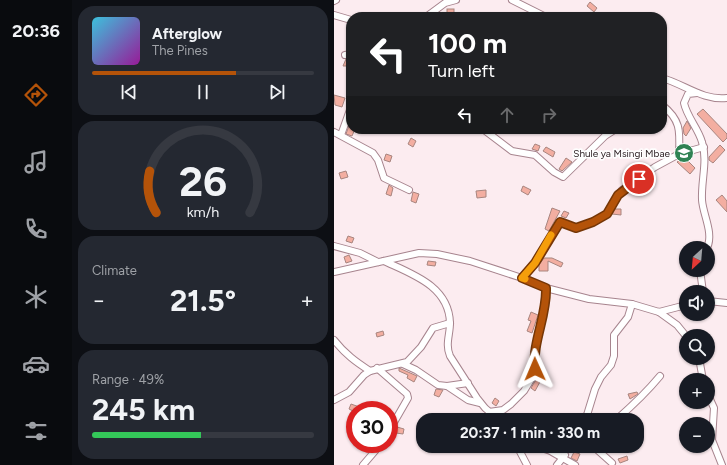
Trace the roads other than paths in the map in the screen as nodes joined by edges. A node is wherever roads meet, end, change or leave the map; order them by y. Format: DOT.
graph roads {
  1 [pos="456,0"];
  2 [pos="512,0"];
  3 [pos="433,12"];
  4 [pos="536,12"];
  5 [pos="334,15"];
  6 [pos="346,19"];
  7 [pos="667,80"];
  8 [pos="697,93"];
  9 [pos="727,98"];
  10 [pos="667,110"];
  11 [pos="346,121"];
  12 [pos="334,132"];
  13 [pos="489,134"];
  14 [pos="608,134"];
  15 [pos="341,135"];
  16 [pos="704,147"];
  17 [pos="679,154"];
  18 [pos="409,190"];
  19 [pos="709,241"];
  20 [pos="334,246"];
  21 [pos="381,262"];
  22 [pos="334,272"];
  23 [pos="522,278"];
  24 [pos="546,288"];
  25 [pos="715,301"];
  26 [pos="727,302"];
  27 [pos="632,304"];
  28 [pos="679,307"];
  29 [pos="658,312"];
  30 [pos="450,323"];
  31 [pos="680,329"];
  32 [pos="334,340"];
  33 [pos="403,364"];
  34 [pos="373,369"];
  35 [pos="660,376"];
  36 [pos="468,383"];
  37 [pos="447,386"];
  38 [pos="334,400"];
  39 [pos="480,403"];
  40 [pos="714,409"];
  41 [pos="489,412"];
  42 [pos="588,413"];
  43 [pos="623,413"];
  44 [pos="398,415"];
  45 [pos="374,453"];
  46 [pos="522,453"];
  47 [pos="559,453"];
  48 [pos="567,453"];
  49 [pos="601,453"];
  50 [pos="563,458"];
  51 [pos="613,464"];
  52 [pos="364,465"];
  53 [pos="527,465"];
  54 [pos="557,465"];
  55 [pos="575,465"];
  56 [pos="602,465"];
  57 [pos="722,465"];
  1 -- 3 [label="street"];
  2 -- 4 [label="street"];
  5 -- 6 [label="street"];
  7 -- 8 [label="street"];
  8 -- 9 [label="street"];
  8 -- 16 [label="street"];
  10 -- 17 [label="street"];
  11 -- 15 [label="street"];
  12 -- 15 [label="street"];
  13 -- 14 [label="street"];
  15 -- 18 [label="street"];
  16 -- 17 [label="street"];
  16 -- 19 [label="street"];
  17 -- 23 [label="street"];
  20 -- 21 [label="street"];
  21 -- 22 [label="street"];
  21 -- 23 [label="street"];
  21 -- 30 [label="street"];
  23 -- 24 [label="street"];
  24 -- 27 [label="street"];
  24 -- 41 [label="street"];
  25 -- 26 [label="street"];
  27 -- 29 [label="street"];
  27 -- 42 [label="street"];
  28 -- 29 [label="street"];
  29 -- 31 [label="street"];
  30 -- 33 [label="street"];
  30 -- 36 [label="street"];
  32 -- 34 [label="street"];
  33 -- 34 [label="street"];
  33 -- 37 [label="street"];
  34 -- 38 [label="street"];
  34 -- 44 [label="street"];
  35 -- 43 [label="street"];
  36 -- 37 [label="street"];
  36 -- 39 [label="street"];
  37 -- 39 [label="street"];
  39 -- 41 [label="street"];
  40 -- 57 [label="street"];
  45 -- 52 [label="street"];
  46 -- 53 [label="street"];
  47 -- 50 [label="street"];
  48 -- 50 [label="street"];
  49 -- 51 [label="street"];
  50 -- 54 [label="street"];
  50 -- 55 [label="street"];
  51 -- 56 [label="street"];
}
